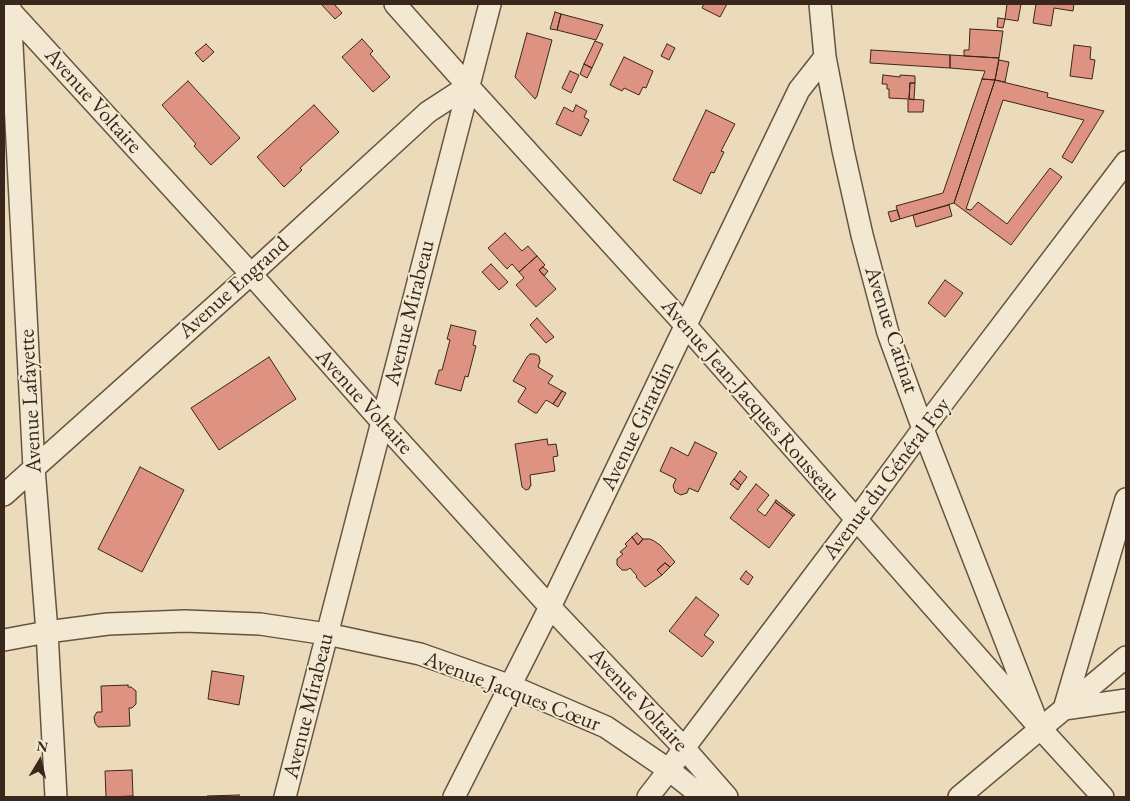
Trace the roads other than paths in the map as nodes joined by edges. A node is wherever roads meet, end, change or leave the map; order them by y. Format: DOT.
graph roads {
  1 [pos="395,4"];
  2 [pos="490,4"];
  3 [pos="820,4"];
  4 [pos="8,6"];
  5 [pos="826,57"];
  6 [pos="468,86"];
  7 [pos="1126,162"];
  8 [pos="251,274"];
  9 [pos="686,326"];
  10 [pos="382,422"];
  11 [pos="923,428"];
  12 [pos="34,468"];
  13 [pos="4,495"];
  14 [pos="1126,499"];
  15 [pos="856,520"];
  16 [pos="550,607"];
  17 [pos="47,632"];
  18 [pos="327,634"];
  19 [pos="4,640"];
  20 [pos="1126,656"];
  21 [pos="511,686"];
  22 [pos="1126,700"];
  23 [pos="1064,709"];
  24 [pos="1040,728"];
  25 [pos="684,748"];
  26 [pos="669,770"];
  27 [pos="56,797"];
  28 [pos="285,797"];
  29 [pos="454,797"];
  30 [pos="648,797"];
  31 [pos="703,797"];
  32 [pos="727,797"];
  33 [pos="959,797"];
  34 [pos="1103,797"];
  1 -- 6 [label="street, Avenue Jean-Jacques Rousseau"];
  2 -- 6 [label="street, Avenue Mirabeau"];
  3 -- 5 [label="street, Avenue Catinat"];
  4 -- 8 [label="street, Avenue Voltaire"];
  4 -- 12 [label="street, Avenue Lafayette"];
  5 -- 9 [label="street, Avenue Girardin"];
  5 -- 11 [label="street, Avenue Catinat"];
  6 -- 8 [label="street, Avenue Engrand"];
  6 -- 9 [label="street, Avenue Jean-Jacques Rousseau"];
  6 -- 10 [label="street, Avenue Mirabeau"];
  7 -- 11 [label="street, Avenue du Général Foy"];
  8 -- 10 [label="street, Avenue Voltaire"];
  8 -- 12 [label="street, Avenue Engrand"];
  9 -- 15 [label="street, Avenue Jean-Jacques Rousseau"];
  9 -- 16 [label="street, Avenue Girardin"];
  10 -- 16 [label="street, Avenue Voltaire"];
  10 -- 18 [label="street, Avenue Mirabeau"];
  11 -- 15 [label="street, Avenue du Général Foy"];
  11 -- 24 [label="street, Avenue Catinat"];
  12 -- 13 [label="street, Avenue Engrand"];
  12 -- 17 [label="street, Avenue Lafayette"];
  14 -- 23 [label="street"];
  15 -- 24 [label="street, Avenue Jean-Jacques Rousseau"];
  15 -- 25 [label="street, Avenue du Général Foy"];
  16 -- 21 [label="street, Avenue Girardin"];
  16 -- 25 [label="street, Avenue Voltaire"];
  17 -- 18 [label="street, Avenue Jacques Cœur"];
  17 -- 19 [label="street, Avenue Jacques Cœur"];
  17 -- 27 [label="street, Avenue Lafayette"];
  18 -- 21 [label="street, Avenue Jacques Cœur"];
  18 -- 28 [label="street, Avenue Mirabeau"];
  20 -- 23 [label="street"];
  21 -- 26 [label="street, Avenue Jacques Cœur"];
  21 -- 29 [label="street, Avenue Girardin"];
  22 -- 23 [label="street"];
  23 -- 24 [label="street"];
  24 -- 33 [label="street"];
  24 -- 34 [label="street, Avenue Jean-Jacques Rousseau"];
  25 -- 26 [label="street, Avenue du Général Foy"];
  25 -- 32 [label="street, Avenue Voltaire"];
  26 -- 30 [label="street, Avenue du Général Foy"];
  26 -- 31 [label="street, Avenue Jacques Cœur"];
}
